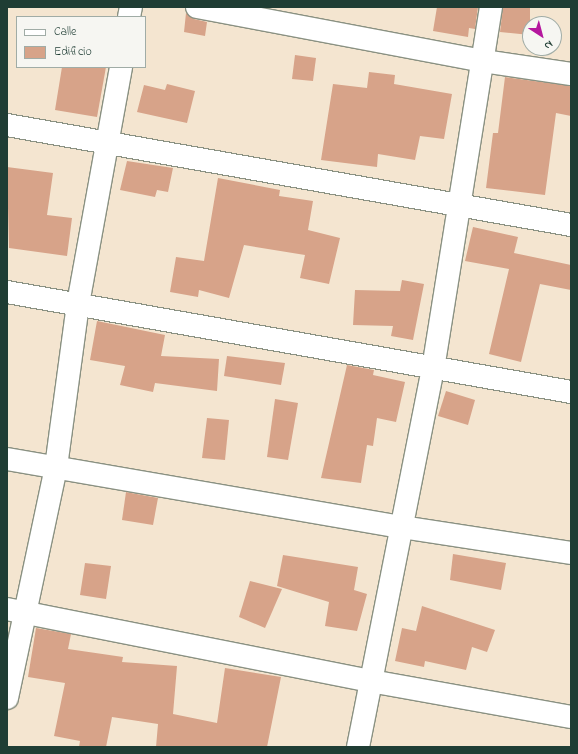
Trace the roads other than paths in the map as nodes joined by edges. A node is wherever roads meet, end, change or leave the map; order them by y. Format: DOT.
graph roads {
  1 [pos="197,7"];
  2 [pos="491,7"];
  3 [pos="483,62"];
  4 [pos="121,68"];
  5 [pos="571,74"];
  6 [pos="7,125"];
  7 [pos="109,141"];
  8 [pos="459,205"];
  9 [pos="571,225"];
  10 [pos="7,292"];
  11 [pos="78,304"];
  12 [pos="433,369"];
  13 [pos="571,392"];
  14 [pos="7,459"];
  15 [pos="56,467"];
  16 [pos="402,527"];
  17 [pos="571,553"];
  18 [pos="17,611"];
  19 [pos="371,681"];
  20 [pos="7,698"];
  21 [pos="571,717"];
  22 [pos="358,747"];
  1 -- 3 [label="street"];
  2 -- 3 [label="street"];
  3 -- 5 [label="street"];
  3 -- 8 [label="street"];
  4 -- 7 [label="street"];
  6 -- 7 [label="street"];
  7 -- 8 [label="street"];
  7 -- 11 [label="street"];
  8 -- 9 [label="street"];
  8 -- 12 [label="street"];
  10 -- 11 [label="street"];
  11 -- 12 [label="street"];
  11 -- 15 [label="street"];
  12 -- 13 [label="street"];
  12 -- 16 [label="street"];
  14 -- 15 [label="street"];
  15 -- 16 [label="street"];
  15 -- 18 [label="street"];
  16 -- 17 [label="street"];
  16 -- 19 [label="street"];
  18 -- 19 [label="street"];
  18 -- 20 [label="street"];
  19 -- 21 [label="street"];
  19 -- 22 [label="street"];
}
